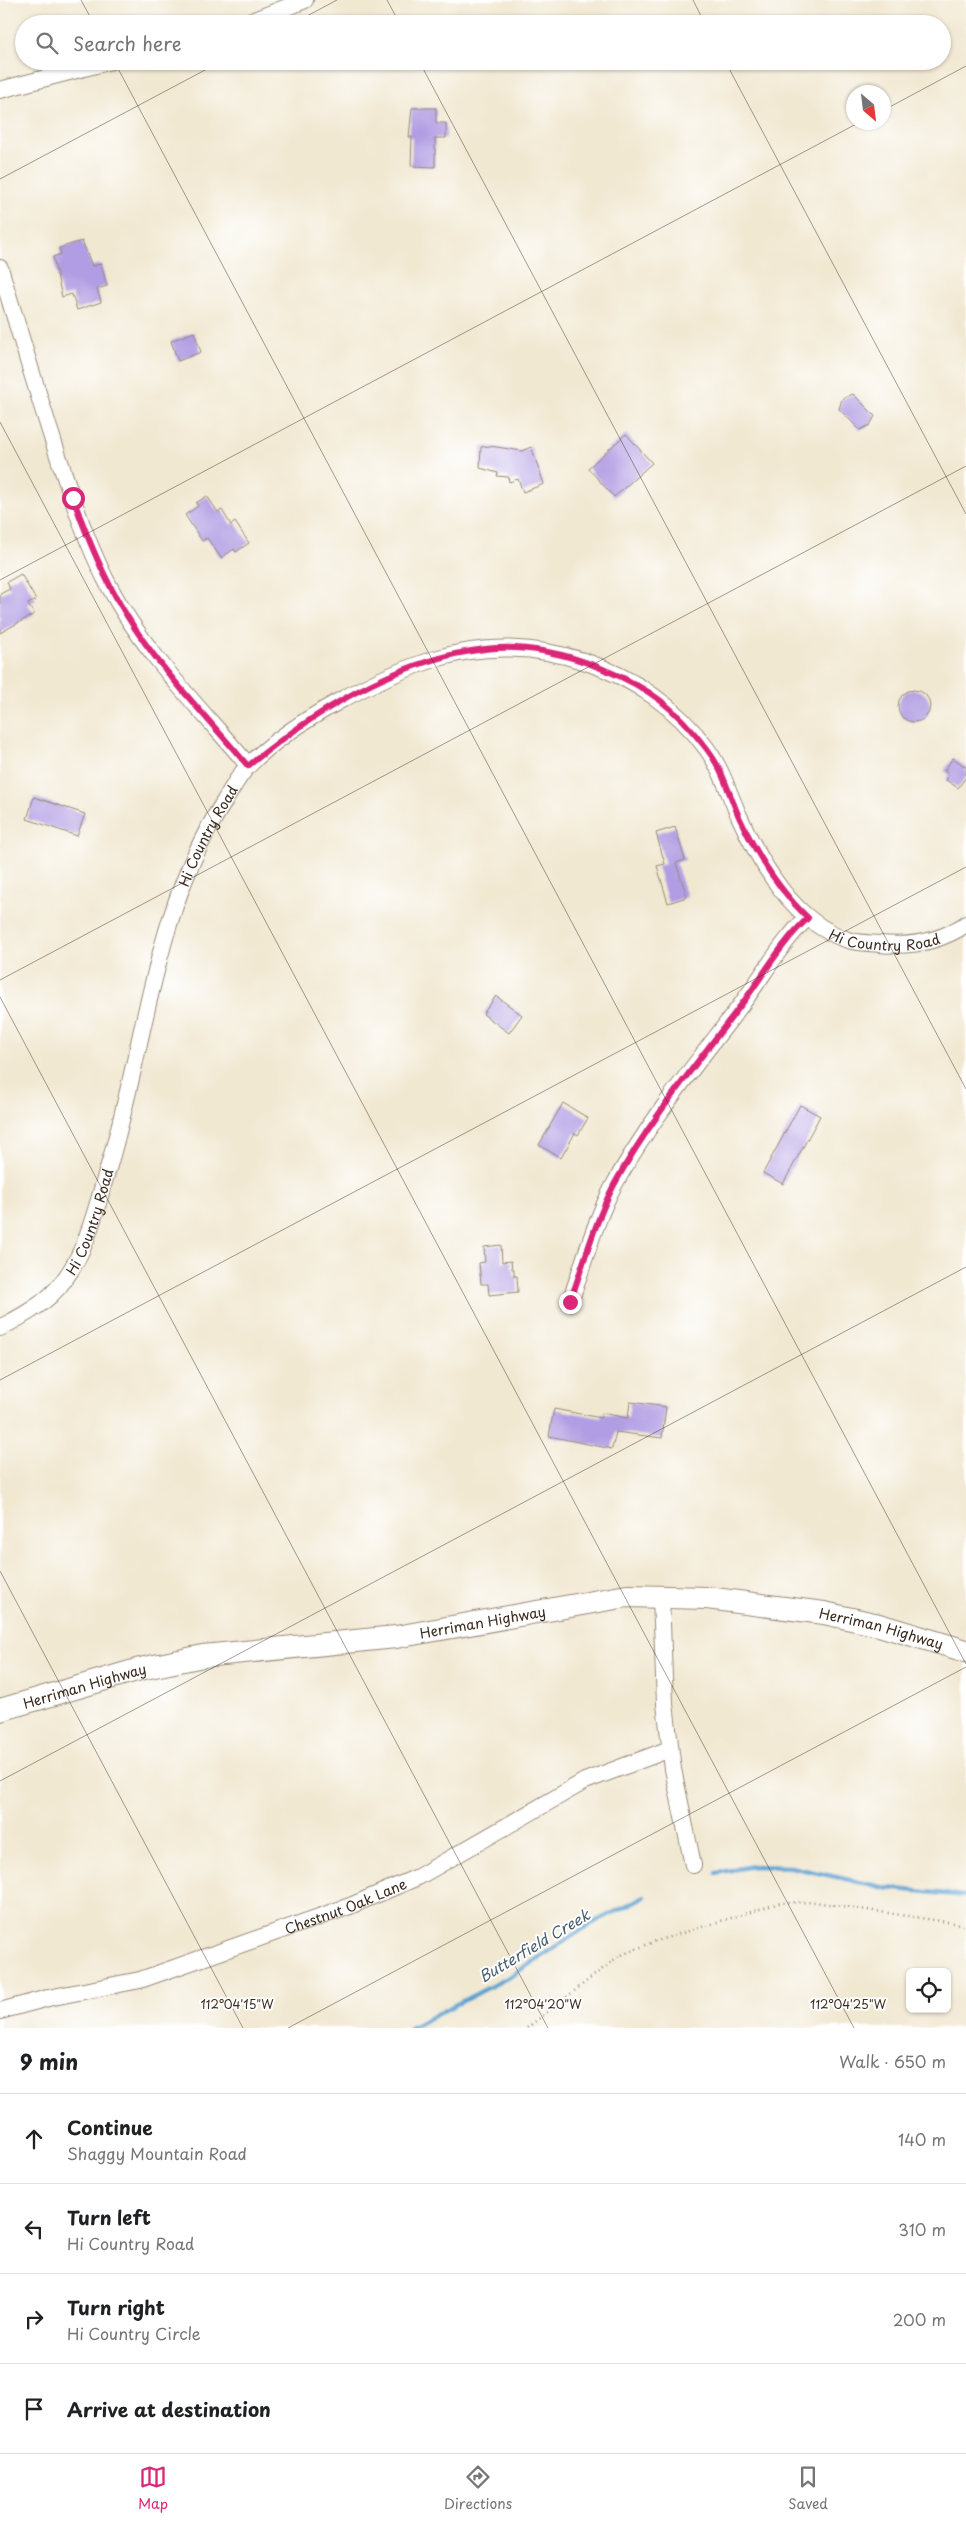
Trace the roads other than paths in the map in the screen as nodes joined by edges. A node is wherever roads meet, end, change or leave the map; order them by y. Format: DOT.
graph roads {
  1 [pos="305,0"];
  2 [pos="267,15"];
  3 [pos="77,70"];
  4 [pos="0,90"];
  5 [pos="0,268"];
  6 [pos="248,766"];
  7 [pos="808,918"];
  8 [pos="966,924"];
  9 [pos="570,1302"];
  10 [pos="0,1328"];
  11 [pos="662,1596"];
  12 [pos="966,1651"];
  13 [pos="0,1710"];
  14 [pos="670,1749"];
  15 [pos="693,1865"];
  16 [pos="0,2011"];
  1 -- 2 [label="street"];
  3 -- 4 [label="street"];
  5 -- 6 [label="street"];
  6 -- 7 [label="street, Hi Country Road"];
  6 -- 10 [label="street, Hi Country Road"];
  7 -- 8 [label="street, Hi Country Road"];
  7 -- 9 [label="street"];
  11 -- 12 [label="main road, Herriman Highway"];
  11 -- 13 [label="main road, Herriman Highway"];
  11 -- 14 [label="street"];
  14 -- 15 [label="street"];
  14 -- 16 [label="street, Chestnut Oak Lane"];
}
